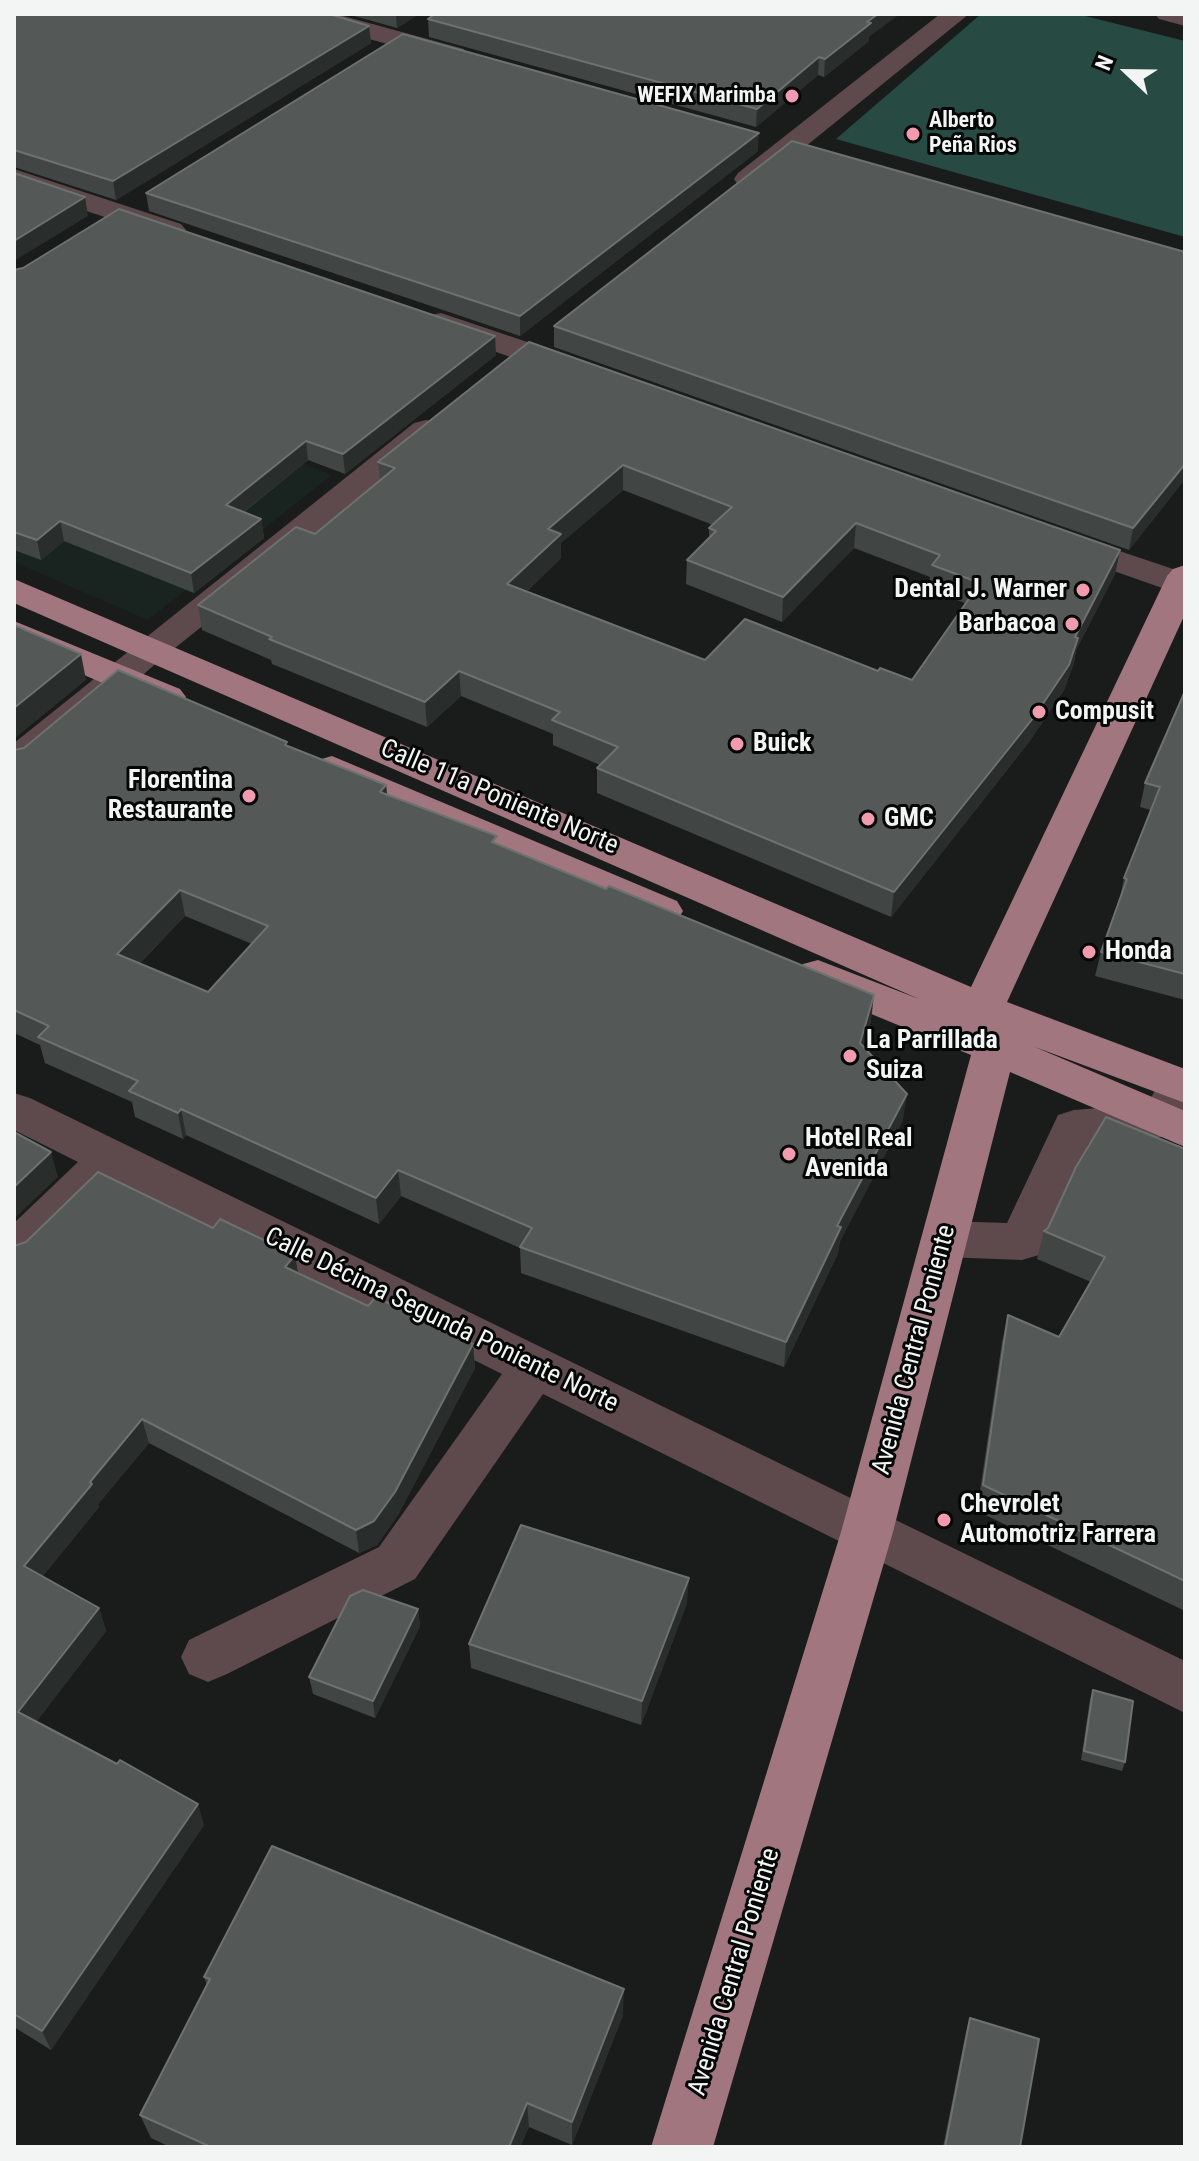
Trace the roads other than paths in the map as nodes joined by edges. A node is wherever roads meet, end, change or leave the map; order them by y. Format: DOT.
graph roads {
  1 [pos="307,14"];
  2 [pos="956,14"];
  3 [pos="1168,14"];
  4 [pos="1185,18"];
  5 [pos="432,20"];
  6 [pos="401,40"];
  7 [pos="374,56"];
  8 [pos="475,61"];
  9 [pos="14,178"];
  10 [pos="726,196"];
  11 [pos="194,238"];
  12 [pos="420,315"];
  13 [pos="600,377"];
  14 [pos="451,410"];
  15 [pos="1031,530"];
  16 [pos="1183,582"];
  17 [pos="14,590"];
  18 [pos="14,632"];
  19 [pos="152,648"];
  20 [pos="119,676"];
  21 [pos="206,714"];
  22 [pos="293,752"];
  23 [pos="14,763"];
  24 [pos="719,921"];
  25 [pos="988,1028"];
  26 [pos="1178,1105"];
  27 [pos="14,1110"];
  28 [pos="111,1158"];
  29 [pos="944,1239"];
  30 [pos="14,1252"];
  31 [pos="534,1367"];
  32 [pos="867,1532"];
  33 [pos="208,1657"];
  34 [pos="1185,1688"];
  35 [pos="682,2147"];
  1 -- 6 [label="street"];
  2 -- 10 [label="street"];
  3 -- 4 [label="street"];
  5 -- 6 [label="street"];
  6 -- 7 [label="street"];
  6 -- 8 [label="street"];
  9 -- 11 [label="street"];
  12 -- 13 [label="street"];
  14 -- 19 [label="street"];
  15 -- 16 [label="street"];
  16 -- 25 [label="main road, Avenida Central Poniente"];
  17 -- 19 [label="main road, Calle 11a Poniente Norte"];
  18 -- 20 [label="main road"];
  19 -- 20 [label="street"];
  19 -- 24 [label="main road, Calle 11a Poniente Norte"];
  20 -- 21 [label="main road"];
  20 -- 23 [label="street"];
  22 -- 24 [label="main road, Calle 11a Poniente Norte"];
  24 -- 25 [label="main road, Calle 11a Poniente Norte"];
  25 -- 26 [label="main road, Calle 11a Poniente Norte"];
  25 -- 29 [label="main road, Avenida Central Poniente"];
  26 -- 29 [label="street"];
  27 -- 28 [label="street, Calle Décima Segunda Poniente Norte"];
  28 -- 30 [label="street"];
  28 -- 31 [label="street, Calle Décima Segunda Poniente Norte"];
  29 -- 32 [label="main road, Avenida Central Poniente"];
  31 -- 32 [label="street, Calle Décima Segunda Poniente Norte"];
  31 -- 33 [label="street"];
  32 -- 34 [label="street, Calle Décima Segunda Poniente Norte"];
  32 -- 35 [label="main road, Avenida Central Poniente"];
}
